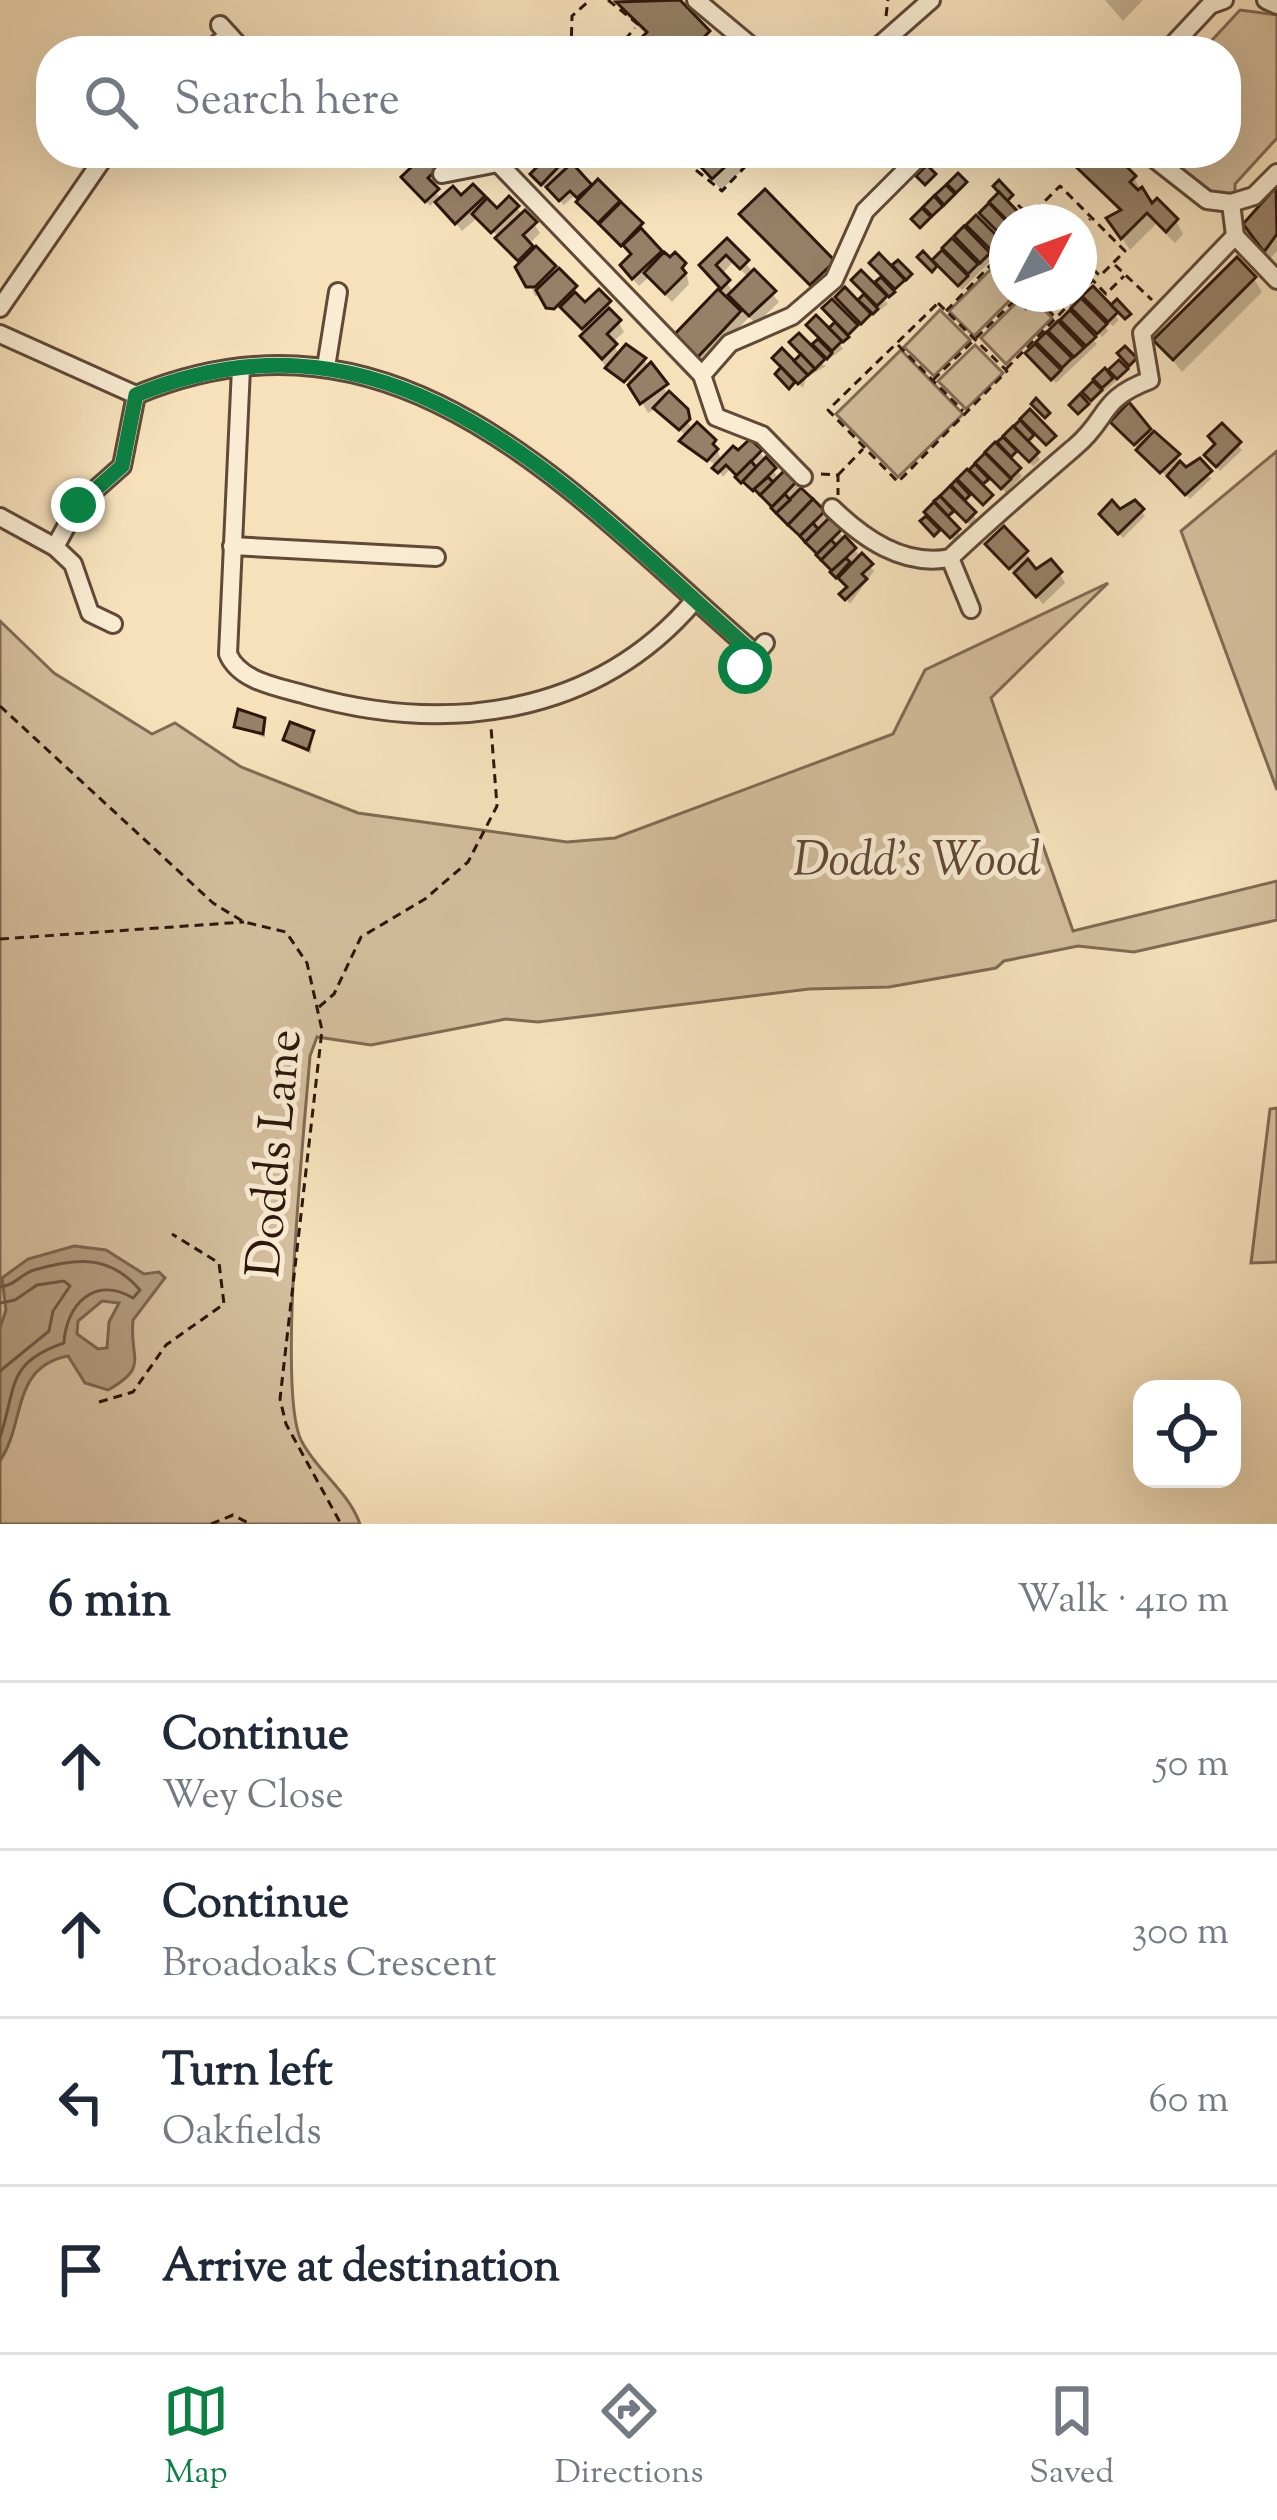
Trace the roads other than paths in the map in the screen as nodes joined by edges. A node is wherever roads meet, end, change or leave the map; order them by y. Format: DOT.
graph roads {
  1 [pos="696,0"];
  2 [pos="931,0"];
  3 [pos="1224,0"];
  4 [pos="1266,0"];
  5 [pos="1277,5"];
  6 [pos="740,36"];
  7 [pos="890,36"];
  8 [pos="1181,36"];
  9 [pos="96,168"];
  10 [pos="464,168"];
  11 [pos="509,168"];
  12 [pos="907,168"];
  13 [pos="1165,168"];
  14 [pos="1277,173"];
  15 [pos="442,174"];
  16 [pos="1231,203"];
  17 [pos="1234,236"];
  18 [pos="1277,280"];
  19 [pos="338,292"];
  20 [pos="0,308"];
  21 [pos="0,334"];
  22 [pos="326,367"];
  23 [pos="241,368"];
  24 [pos="702,375"];
  25 [pos="136,395"];
  26 [pos="800,474"];
  27 [pos="837,513"];
  28 [pos="0,517"];
  29 [pos="232,545"];
  30 [pos="55,547"];
  31 [pos="436,558"];
  32 [pos="950,558"];
  33 [pos="694,601"];
  34 [pos="971,609"];
  35 [pos="113,624"];
  36 [pos="755,654"];
  1 -- 6 [label="street"];
  2 -- 7 [label="street"];
  3 -- 8 [label="street"];
  4 -- 5 [label="street"];
  9 -- 20 [label="street"];
  10 -- 15 [label="street"];
  11 -- 24 [label="street"];
  12 -- 24 [label="street"];
  13 -- 16 [label="street"];
  14 -- 16 [label="street"];
  16 -- 17 [label="street"];
  17 -- 18 [label="street"];
  17 -- 32 [label="street"];
  19 -- 22 [label="street"];
  21 -- 25 [label="street"];
  22 -- 23 [label="street"];
  22 -- 33 [label="street"];
  23 -- 25 [label="street"];
  23 -- 29 [label="street"];
  24 -- 26 [label="street"];
  25 -- 30 [label="street"];
  27 -- 32 [label="street"];
  28 -- 30 [label="street"];
  29 -- 31 [label="street"];
  29 -- 33 [label="street"];
  30 -- 35 [label="street"];
  32 -- 34 [label="street"];
  33 -- 36 [label="street"];
}
